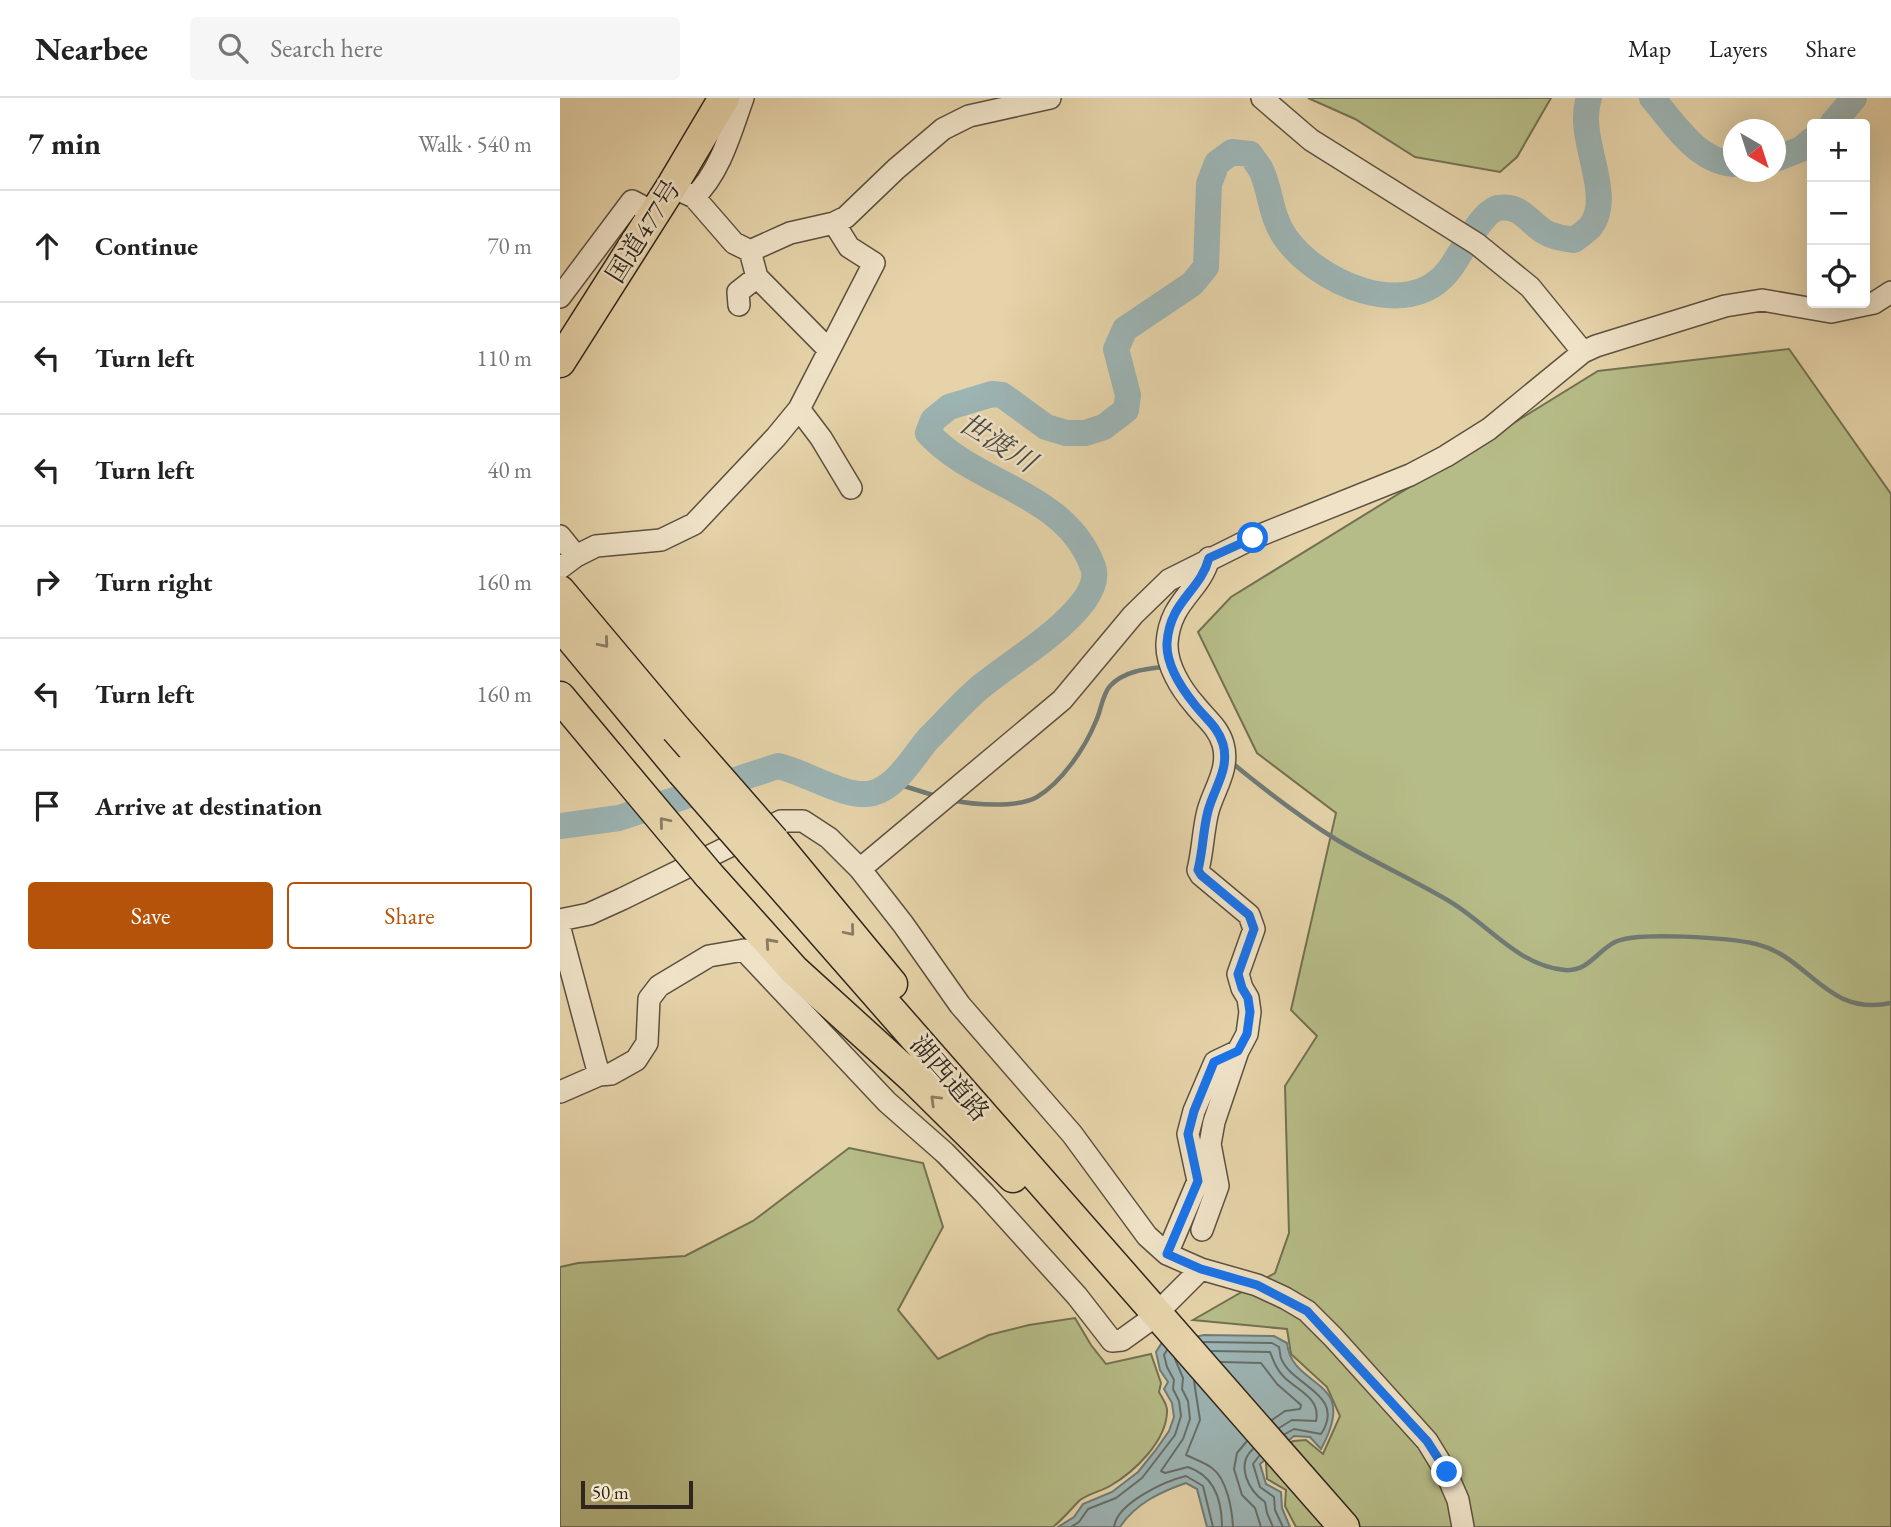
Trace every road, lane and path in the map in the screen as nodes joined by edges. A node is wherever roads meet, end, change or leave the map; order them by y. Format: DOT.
graph roads {
  1 [pos="724,98"];
  2 [pos="743,98"];
  3 [pos="1050,98"];
  4 [pos="1262,98"];
  5 [pos="684,191"];
  6 [pos="655,213"];
  7 [pos="834,222"];
  8 [pos="750,251"];
  9 [pos="757,277"];
  10 [pos="1891,292"];
  11 [pos="560,297"];
  12 [pos="739,305"];
  13 [pos="829,350"];
  14 [pos="1583,352"];
  15 [pos="560,362"];
  16 [pos="799,410"];
  17 [pos="850,488"];
  18 [pos="560,537"];
  19 [pos="1209,558"];
  20 [pos="568,562"];
  21 [pos="560,591"];
  22 [pos="566,633"];
  23 [pos="560,697"];
  24 [pos="763,846"];
  25 [pos="860,869"];
  26 [pos="560,920"];
  27 [pos="560,929"];
  28 [pos="1238,1051"];
  29 [pos="599,1075"];
  30 [pos="560,1092"];
  31 [pos="1202,1230"];
  32 [pos="1167,1254"];
  33 [pos="1201,1269"];
  34 [pos="1154,1311"];
  35 [pos="1344,1527"];
  36 [pos="1463,1527"];
  1 -- 5 [label="highway, 国道477号"];
  2 -- 5 [label="street"];
  3 -- 7 [label="street"];
  4 -- 14 [label="street"];
  5 -- 6 [label="highway, 国道477号"];
  5 -- 8 [label="street"];
  6 -- 11 [label="street"];
  6 -- 15 [label="highway, 国道477号"];
  7 -- 8 [label="street"];
  7 -- 13 [label="street"];
  8 -- 9 [label="street"];
  9 -- 12 [label="street"];
  9 -- 13 [label="street"];
  10 -- 14 [label="street"];
  13 -- 16 [label="street"];
  14 -- 19 [label="street"];
  16 -- 17 [label="street"];
  16 -- 20 [label="street"];
  18 -- 20 [label="street"];
  19 -- 25 [label="street"];
  19 -- 28 [label="street"];
  21 -- 24 [label="highway, one-way, bridge"];
  22 -- 24 [label="highway, bridge"];
  34 -- 23 [label="highway, one-way, bridge"];
  24 -- 34 [label="highway, 湖西道路"];
  25 -- 26 [label="street"];
  25 -- 32 [label="street"];
  27 -- 29 [label="street"];
  28 -- 31 [label="street"];
  28 -- 32 [label="street"];
  29 -- 30 [label="street"];
  29 -- 34 [label="street"];
  32 -- 33 [label="street"];
  33 -- 34 [label="street"];
  33 -- 36 [label="street"];
  34 -- 35 [label="highway, 湖西道路"];
}
